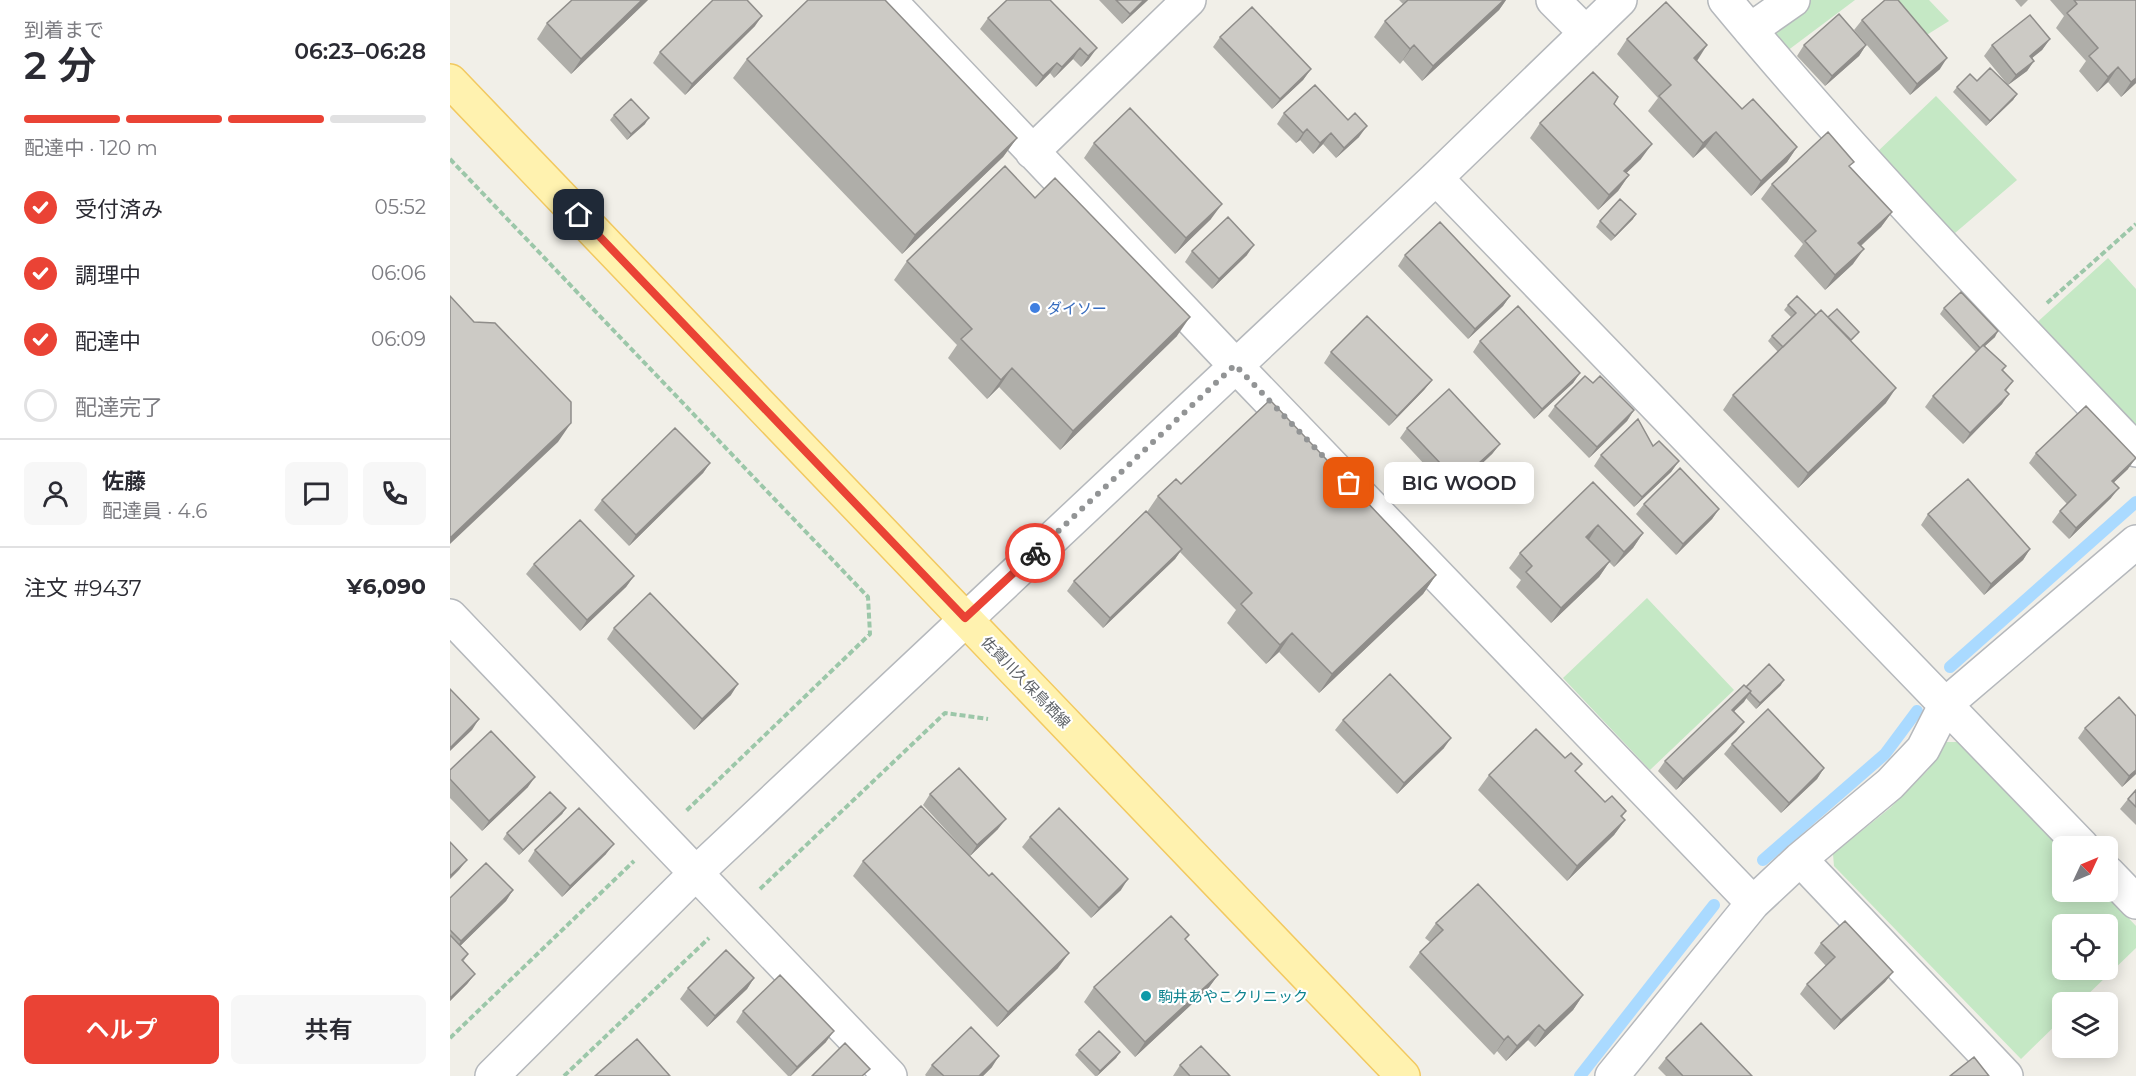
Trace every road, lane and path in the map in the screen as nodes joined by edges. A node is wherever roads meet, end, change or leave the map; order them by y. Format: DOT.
graph roads {
  1 [pos="889,0"];
  2 [pos="1189,0"];
  3 [pos="1553,0"];
  4 [pos="1620,0"];
  5 [pos="1725,0"];
  6 [pos="1793,0"];
  7 [pos="1750,30"];
  8 [pos="1586,33"];
  9 [pos="450,81"];
  10 [pos="1032,152"];
  11 [pos="450,159"];
  12 [pos="1436,178"];
  13 [pos="2136,224"];
  14 [pos="2019,328"];
  15 [pos="1235,365"];
  16 [pos="2136,450"];
  17 [pos="2136,542"];
  18 [pos="965,618"];
  19 [pos="452,623"];
  20 [pos="1946,704"];
  21 [pos="988,719"];
  22 [pos="661,835"];
  23 [pos="2072,836"];
  24 [pos="1800,859"];
  25 [pos="697,872"];
  26 [pos="2118,883"];
  27 [pos="2136,902"];
  28 [pos="1753,903"];
  29 [pos="735,913"];
  30 [pos="450,1038"];
  31 [pos="511,1070"];
  32 [pos="564,1076"];
  33 [pos="890,1076"];
  34 [pos="1403,1076"];
  35 [pos="1612,1076"];
  36 [pos="2006,1076"];
  1 -- 10 [label="street"];
  2 -- 10 [label="street"];
  3 -- 8 [label="street"];
  4 -- 8 [label="street"];
  5 -- 7 [label="street"];
  6 -- 7 [label="street"];
  7 -- 14 [label="street"];
  8 -- 12 [label="street"];
  9 -- 18 [label="main road, 佐賀川久保鳥栖線"];
  10 -- 15 [label="street"];
  11 -- 22 [label="path"];
  12 -- 15 [label="street"];
  12 -- 20 [label="street"];
  13 -- 14 [label="path"];
  14 -- 16 [label="street"];
  15 -- 18 [label="street"];
  15 -- 28 [label="street"];
  17 -- 20 [label="street"];
  18 -- 25 [label="street"];
  18 -- 34 [label="main road, 佐賀川久保鳥栖線"];
  19 -- 22 [label="street"];
  20 -- 23 [label="street"];
  20 -- 24 [label="street"];
  21 -- 29 [label="path"];
  22 -- 25 [label="street"];
  22 -- 30 [label="path"];
  24 -- 28 [label="street"];
  24 -- 36 [label="street"];
  25 -- 29 [label="street"];
  25 -- 31 [label="street"];
  26 -- 27 [label="street"];
  28 -- 35 [label="street"];
  29 -- 32 [label="path"];
  29 -- 33 [label="street"];
}
